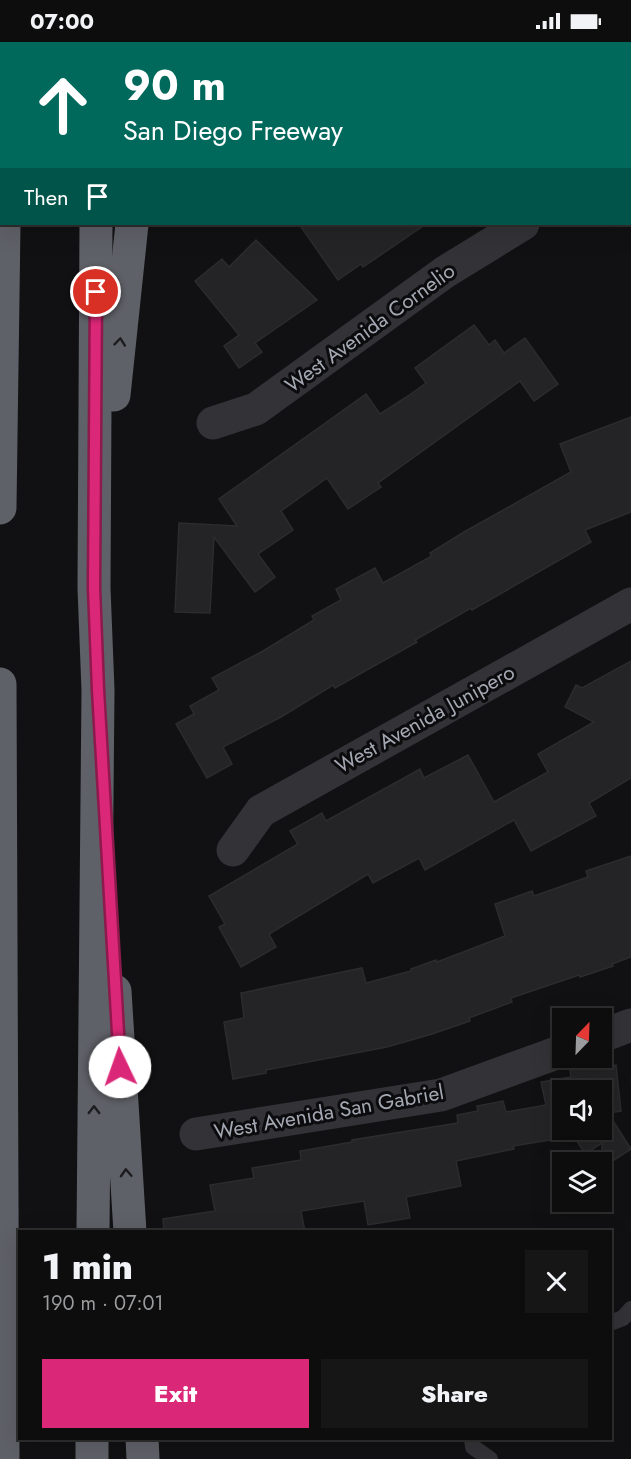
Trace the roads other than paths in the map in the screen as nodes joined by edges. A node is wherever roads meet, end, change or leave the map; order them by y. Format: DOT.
graph roads {
  1 [pos="4,225"];
  2 [pos="96,225"];
  3 [pos="132,225"];
  4 [pos="520,225"];
  5 [pos="213,423"];
  6 [pos="0,508"];
  7 [pos="94,588"];
  8 [pos="631,604"];
  9 [pos="0,684"];
  10 [pos="98,690"];
  11 [pos="233,850"];
  12 [pos="631,1025"];
  13 [pos="612,1032"];
  14 [pos="552,1055"];
  15 [pos="196,1134"];
  16 [pos="93,1230"];
  17 [pos="130,1230"];
  18 [pos="631,1309"];
  19 [pos="612,1322"];
  20 [pos="92,1440"];
  21 [pos="142,1440"];
  22 [pos="472,1440"];
  23 [pos="3,1459"];
  24 [pos="92,1459"];
  25 [pos="143,1459"];
  26 [pos="490,1459"];
  1 -- 6 [label="highway"];
  2 -- 7 [label="highway"];
  7 -- 3 [label="highway, one-way"];
  4 -- 5 [label="street, West Avenida Cornelio"];
  7 -- 10 [label="highway"];
  8 -- 11 [label="street, West Avenida Junipero"];
  9 -- 23 [label="highway"];
  16 -- 10 [label="highway, one-way"];
  17 -- 10 [label="highway, one-way"];
  12 -- 13 [label="street"];
  14 -- 15 [label="street, West Avenida San Gabriel"];
  18 -- 19 [label="lane"];
  20 -- 24 [label="highway"];
  21 -- 25 [label="highway"];
  22 -- 26 [label="lane"];
}
